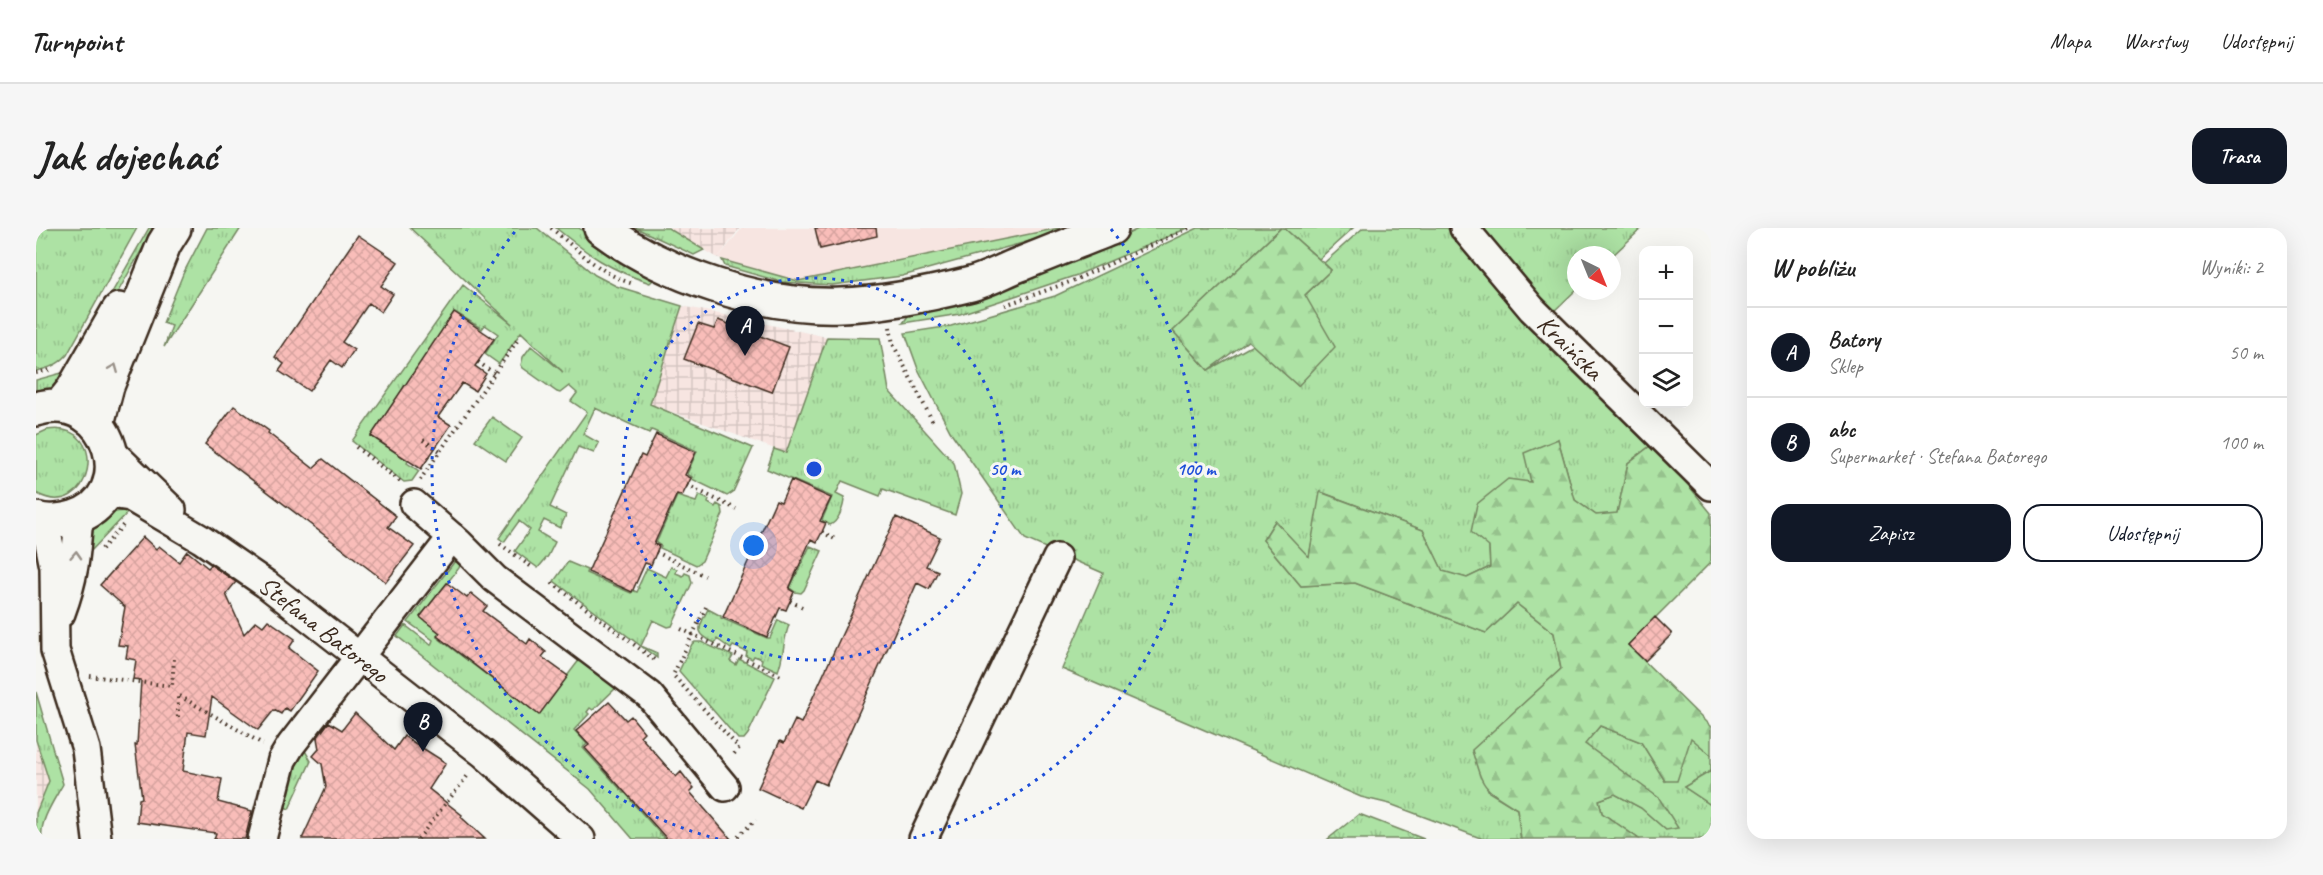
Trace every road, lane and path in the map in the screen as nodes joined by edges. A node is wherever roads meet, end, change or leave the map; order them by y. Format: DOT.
graph roads {
  1 [pos="601,228"];
  2 [pos="1111,228"];
  3 [pos="1464,228"];
  4 [pos="169,236"];
  5 [pos="886,300"];
  6 [pos="518,341"];
  7 [pos="478,362"];
  8 [pos="495,374"];
  9 [pos="48,407"];
  10 [pos="934,424"];
  11 [pos="104,438"];
  12 [pos="423,440"];
  13 [pos="356,447"];
  14 [pos="440,451"];
  15 [pos="687,485"];
  16 [pos="1711,486"];
  17 [pos="414,492"];
  18 [pos="105,493"];
  19 [pos="736,509"];
  20 [pos="79,516"];
  21 [pos="38,520"];
  22 [pos="822,532"];
  23 [pos="452,537"];
  24 [pos="201,539"];
  25 [pos="835,539"];
  26 [pos="497,543"];
  27 [pos="656,552"];
  28 [pos="1057,558"];
  29 [pos="533,568"];
  30 [pos="705,576"];
  31 [pos="552,583"];
  32 [pos="790,601"];
  33 [pos="706,607"];
  34 [pos="802,607"];
  35 [pos="681,629"];
  36 [pos="54,630"];
  37 [pos="694,635"];
  38 [pos="358,657"];
  39 [pos="174,659"];
  40 [pos="656,661"];
  41 [pos="781,676"];
  42 [pos="101,678"];
  43 [pos="178,717"];
  44 [pos="263,744"];
  45 [pos="484,754"];
  46 [pos="726,774"];
  47 [pos="756,820"];
  48 [pos="738,837"];
  49 [pos="97,839"];
  50 [pos="262,839"];
  51 [pos="418,839"];
  52 [pos="581,839"];
  53 [pos="923,839"];
  1 -- 5 [label="street"];
  2 -- 5 [label="street"];
  3 -- 16 [label="street, Kraińska"];
  4 -- 9 [label="street"];
  11 -- 4 [label="street, one-way"];
  5 -- 10 [label="path"];
  6 -- 8 [label="path"];
  7 -- 8 [label="path"];
  8 -- 14 [label="path"];
  9 -- 11 [label="street"];
  11 -- 18 [label="street"];
  11 -- 24 [label="street"];
  12 -- 14 [label="path"];
  13 -- 17 [label="path"];
  14 -- 17 [label="path"];
  15 -- 19 [label="path"];
  17 -- 23 [label="street"];
  18 -- 20 [label="street"];
  18 -- 24 [label="street, Stefana Batorego"];
  20 -- 21 [label="street"];
  36 -- 20 [label="street, one-way"];
  21 -- 36 [label="street"];
  22 -- 25 [label="path"];
  23 -- 38 [label="street"];
  23 -- 46 [label="street"];
  24 -- 38 [label="street, Stefana Batorego"];
  26 -- 29 [label="path"];
  27 -- 30 [label="path"];
  28 -- 53 [label="street"];
  31 -- 40 [label="path"];
  32 -- 34 [label="path"];
  33 -- 37 [label="path"];
  35 -- 37 [label="path"];
  36 -- 49 [label="street"];
  37 -- 41 [label="path"];
  37 -- 46 [label="path"];
  38 -- 45 [label="street, Stefana Batorego"];
  38 -- 50 [label="street"];
  39 -- 42 [label="path"];
  43 -- 44 [label="path"];
  45 -- 51 [label="path"];
  45 -- 52 [label="street, Stefana Batorego"];
  47 -- 48 [label="path"];
}
